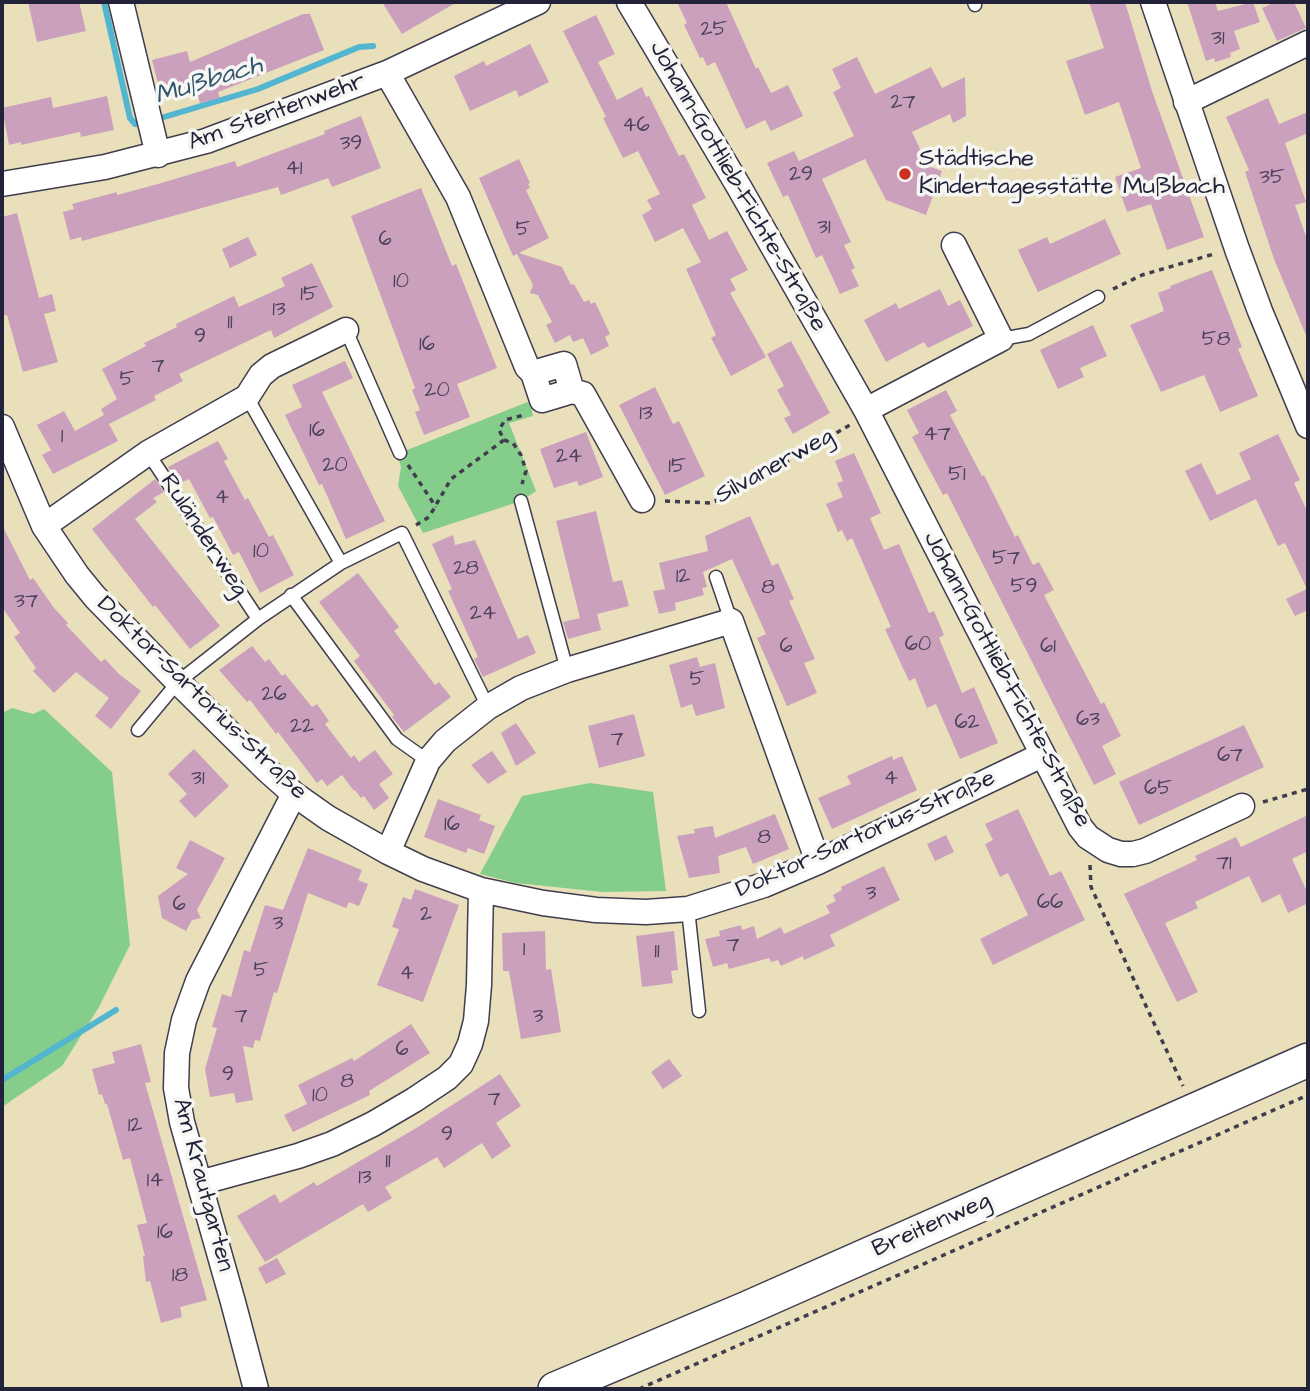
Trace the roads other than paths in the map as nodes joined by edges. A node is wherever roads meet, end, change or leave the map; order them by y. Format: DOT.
graph roads {
  1 [pos="121,2"];
  2 [pos="538,2"];
  3 [pos="629,2"];
  4 [pos="1153,2"];
  5 [pos="1308,43"];
  6 [pos="387,73"];
  7 [pos="1186,102"];
  8 [pos="158,155"];
  9 [pos="2,184"];
  10 [pos="954,245"];
  11 [pos="1098,297"];
  12 [pos="346,330"];
  13 [pos="1001,339"];
  14 [pos="533,373"];
  15 [pos="572,391"];
  16 [pos="247,397"];
  17 [pos="868,412"];
  18 [pos="1308,426"];
  19 [pos="2,427"];
  20 [pos="148,453"];
  21 [pos="400,453"];
  22 [pos="642,500"];
  23 [pos="522,501"];
  24 [pos="44,526"];
  25 [pos="341,563"];
  26 [pos="716,577"];
  27 [pos="291,595"];
  28 [pos="258,619"];
  29 [pos="731,621"];
  30 [pos="567,670"];
  31 [pos="178,682"];
  32 [pos="488,707"];
  33 [pos="138,730"];
  34 [pos="1042,755"];
  35 [pos="428,761"];
  36 [pos="294,794"];
  37 [pos="1242,806"];
  38 [pos="388,852"];
  39 [pos="818,862"];
  40 [pos="481,890"];
  41 [pos="688,909"];
  42 [pos="699,1011"];
  43 [pos="1308,1059"];
  44 [pos="199,1183"];
  45 [pos="256,1389"];
  46 [pos="555,1389"];
  1 -- 8 [label="street"];
  2 -- 6 [label="street, Am Stentenwehr"];
  3 -- 17 [label="street, Johann-Gottlieb-Fichte-Straße"];
  4 -- 7 [label="street"];
  5 -- 7 [label="street"];
  6 -- 8 [label="street, Am Stentenwehr"];
  6 -- 14 [label="street"];
  7 -- 18 [label="street"];
  8 -- 9 [label="street, Am Stentenwehr"];
  10 -- 13 [label="street"];
  11 -- 13 [label="lane"];
  12 -- 16 [label="street, Ruländerweg"];
  12 -- 21 [label="lane, Ruländerweg"];
  13 -- 17 [label="street"];
  14 -- 15 [label="street"];
  14 -- 15 [label="street"];
  15 -- 22 [label="street"];
  16 -- 20 [label="street, Ruländerweg"];
  16 -- 25 [label="lane"];
  17 -- 34 [label="street, Johann-Gottlieb-Fichte-Straße"];
  19 -- 24 [label="street, Doktor-Sartorius-Straße"];
  20 -- 24 [label="street, Ruländerweg"];
  20 -- 28 [label="lane, Ruländerweg"];
  23 -- 30 [label="lane"];
  24 -- 31 [label="street, Doktor-Sartorius-Straße"];
  25 -- 27 [label="lane"];
  25 -- 32 [label="lane"];
  26 -- 29 [label="lane"];
  27 -- 28 [label="lane"];
  27 -- 35 [label="lane"];
  28 -- 31 [label="lane"];
  29 -- 30 [label="street"];
  29 -- 39 [label="street"];
  30 -- 32 [label="street"];
  31 -- 33 [label="lane"];
  31 -- 36 [label="street, Doktor-Sartorius-Straße"];
  32 -- 35 [label="street"];
  34 -- 37 [label="street, Johann-Gottlieb-Fichte-Straße"];
  34 -- 39 [label="street, Doktor-Sartorius-Straße"];
  35 -- 38 [label="street"];
  36 -- 38 [label="street, Doktor-Sartorius-Straße"];
  36 -- 44 [label="street, Am Krautgarten"];
  38 -- 40 [label="street, Doktor-Sartorius-Straße"];
  39 -- 41 [label="street, Doktor-Sartorius-Straße"];
  40 -- 41 [label="street, Doktor-Sartorius-Straße"];
  40 -- 44 [label="street"];
  41 -- 42 [label="lane"];
  43 -- 46 [label="main road, Breitenweg"];
  44 -- 45 [label="street, Am Krautgarten"];
}
